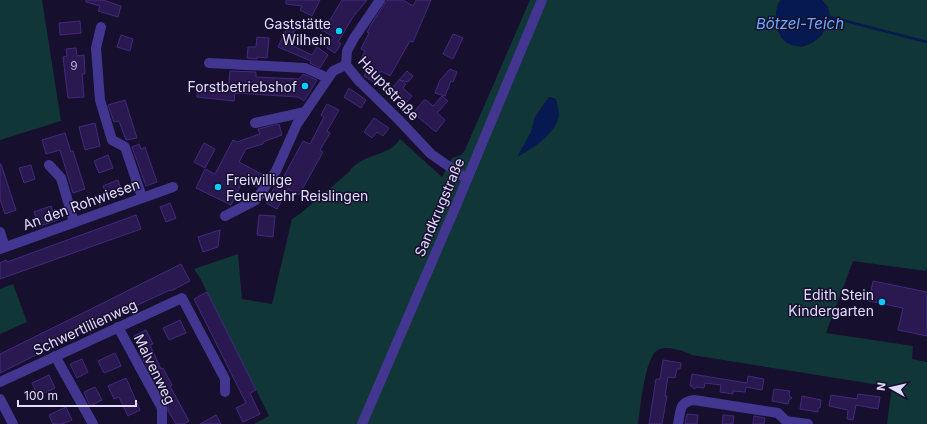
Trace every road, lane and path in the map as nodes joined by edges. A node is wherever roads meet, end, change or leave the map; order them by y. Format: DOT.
graph roads {
  1 [pos="380,0"];
  2 [pos="542,0"];
  3 [pos="101,27"];
  4 [pos="209,63"];
  5 [pos="346,64"];
  6 [pos="328,78"];
  7 [pos="305,112"];
  8 [pos="255,123"];
  9 [pos="49,165"];
  10 [pos="467,179"];
  11 [pos="173,187"];
  12 [pos="142,197"];
  13 [pos="225,216"];
  14 [pos="74,222"];
  15 [pos="0,232"];
  16 [pos="2,248"];
  17 [pos="118,327"];
  18 [pos="55,356"];
  19 [pos="0,382"];
  20 [pos="225,392"];
  21 [pos="0,398"];
  22 [pos="786,422"];
  23 [pos="13,424"];
  24 [pos="93,424"];
  25 [pos="162,424"];
  26 [pos="362,424"];
  27 [pos="678,424"];
  28 [pos="808,424"];
  1 -- 5 [label="street, Hauptstraße"];
  2 -- 10 [label="street, Sandkrugstraße"];
  3 -- 12 [label="street"];
  4 -- 6 [label="street"];
  5 -- 6 [label="street"];
  5 -- 10 [label="street, Hauptstraße"];
  6 -- 7 [label="street"];
  7 -- 8 [label="street"];
  7 -- 13 [label="street"];
  9 -- 14 [label="street"];
  10 -- 26 [label="street, Sandkrugstraße"];
  11 -- 12 [label="street, An den Rohwiesen"];
  12 -- 14 [label="street, An den Rohwiesen"];
  14 -- 16 [label="street, An den Rohwiesen"];
  15 -- 16 [label="street"];
  17 -- 18 [label="street, Schwertlilienweg"];
  17 -- 20 [label="street, Schwertlilienweg"];
  17 -- 25 [label="street, Malvenweg"];
  18 -- 19 [label="street, Schwertlilienweg"];
  18 -- 24 [label="street"];
  21 -- 23 [label="street"];
  22 -- 27 [label="street"];
  22 -- 28 [label="street"];
}
